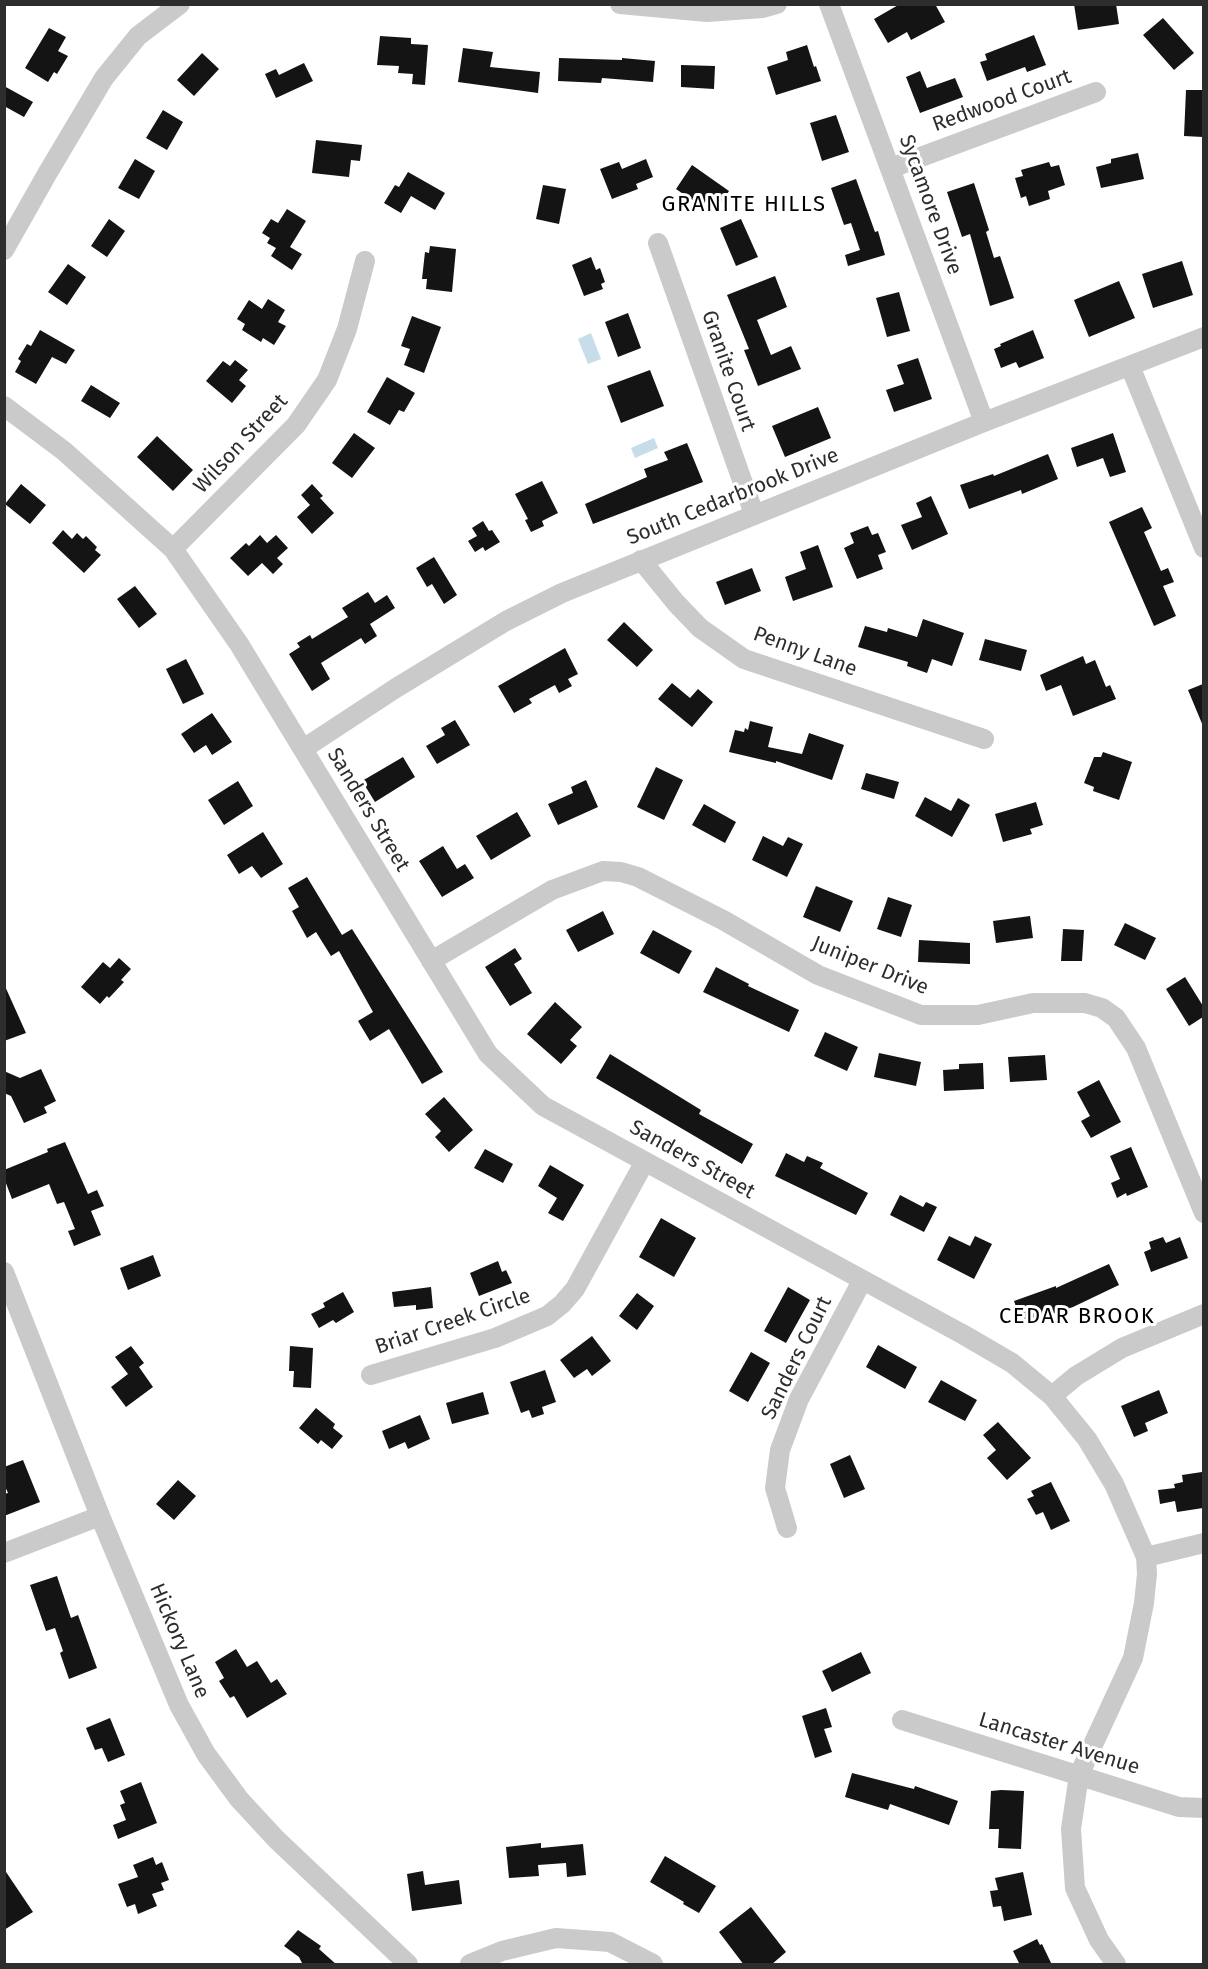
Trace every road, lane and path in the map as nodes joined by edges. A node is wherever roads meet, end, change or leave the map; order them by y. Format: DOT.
graph roads {
  1 [pos="180,4"];
  2 [pos="620,4"];
  3 [pos="777,4"];
  4 [pos="829,4"];
  5 [pos="1096,92"];
  6 [pos="891,168"];
  7 [pos="658,243"];
  8 [pos="4,250"];
  9 [pos="365,261"];
  10 [pos="1203,337"];
  11 [pos="1131,366"];
  12 [pos="4,406"];
  13 [pos="984,422"];
  14 [pos="754,514"];
  15 [pos="1203,548"];
  16 [pos="173,549"];
  17 [pos="641,560"];
  18 [pos="984,739"];
  19 [pos="303,749"];
  20 [pos="431,961"];
  21 [pos="644,1162"];
  22 [pos="1203,1213"];
  23 [pos="4,1272"];
  24 [pos="862,1281"];
  25 [pos="1203,1314"];
  26 [pos="371,1376"];
  27 [pos="1052,1396"];
  28 [pos="100,1516"];
  29 [pos="788,1528"];
  30 [pos="1203,1544"];
  31 [pos="4,1553"];
  32 [pos="1146,1557"];
  33 [pos="902,1720"];
  34 [pos="1079,1775"];
  35 [pos="1203,1808"];
  36 [pos="408,1965"];
  37 [pos="470,1965"];
  38 [pos="653,1965"];
  39 [pos="1116,1965"];
  1 -- 8 [label="street"];
  2 -- 3 [label="street"];
  4 -- 6 [label="street, Sycamore Drive"];
  5 -- 6 [label="street, Redwood Court"];
  6 -- 13 [label="street, Sycamore Drive"];
  7 -- 14 [label="street, Granite Court"];
  9 -- 16 [label="street, Wilson Street"];
  10 -- 11 [label="street, South Cedarbrook Drive"];
  11 -- 13 [label="street, South Cedarbrook Drive"];
  11 -- 15 [label="street"];
  12 -- 16 [label="street, Sanders Street"];
  13 -- 14 [label="street, South Cedarbrook Drive"];
  14 -- 17 [label="street, South Cedarbrook Drive"];
  16 -- 19 [label="street, Sanders Street"];
  17 -- 18 [label="street, Penny Lane"];
  17 -- 19 [label="street, South Cedarbrook Drive"];
  19 -- 20 [label="street, Sanders Street"];
  20 -- 21 [label="street, Sanders Street"];
  20 -- 22 [label="street, Juniper Drive"];
  21 -- 24 [label="street, Sanders Street"];
  21 -- 26 [label="street, Briar Creek Circle"];
  23 -- 28 [label="street, Hickory Lane"];
  24 -- 27 [label="street, Sanders Street"];
  24 -- 29 [label="street, Sanders Court"];
  25 -- 27 [label="street"];
  27 -- 32 [label="street, Sanders Street"];
  28 -- 31 [label="street"];
  28 -- 36 [label="street, Hickory Lane"];
  30 -- 32 [label="street"];
  32 -- 34 [label="street, Sanders Street"];
  33 -- 34 [label="street, Lancaster Avenue"];
  34 -- 35 [label="street, Lancaster Avenue"];
  34 -- 39 [label="street, Sanders Street"];
  37 -- 38 [label="street"];
}
